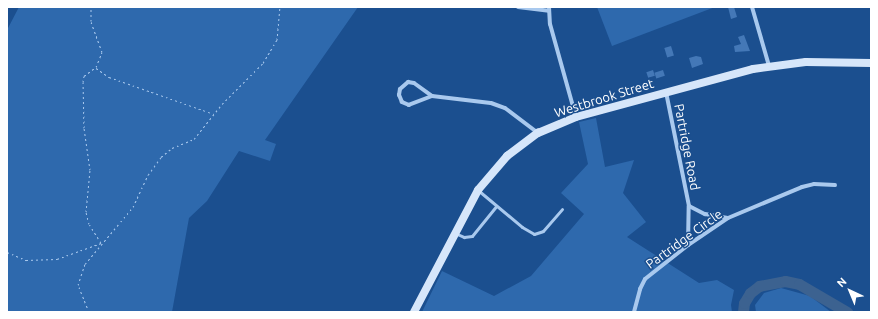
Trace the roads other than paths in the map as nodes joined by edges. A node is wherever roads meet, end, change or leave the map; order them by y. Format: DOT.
graph roads {
  1 [pos="518,7"];
  2 [pos="752,7"];
  3 [pos="549,9"];
  4 [pos="871,63"];
  5 [pos="769,66"];
  6 [pos="666,92"];
  7 [pos="432,96"];
  8 [pos="576,117"];
  9 [pos="538,133"];
  10 [pos="835,185"];
  11 [pos="478,190"];
  12 [pos="496,206"];
  13 [pos="689,206"];
  14 [pos="562,209"];
  15 [pos="728,218"];
  16 [pos="454,232"];
  17 [pos="688,245"];
  18 [pos="414,312"];
  19 [pos="634,312"];
  1 -- 3 [label="street"];
  2 -- 5 [label="street"];
  3 -- 8 [label="street"];
  4 -- 5 [label="main road, Westbrook Street"];
  5 -- 6 [label="main road, Westbrook Street"];
  6 -- 8 [label="main road, Westbrook Street"];
  6 -- 13 [label="street, Partridge Road"];
  7 -- 7 [label="street"];
  7 -- 9 [label="street"];
  8 -- 9 [label="main road, Westbrook Street"];
  9 -- 11 [label="main road, Westbrook Street"];
  10 -- 15 [label="street, Partridge Circle"];
  11 -- 12 [label="lane"];
  11 -- 16 [label="main road, Westbrook Street"];
  12 -- 14 [label="lane"];
  12 -- 16 [label="lane"];
  13 -- 15 [label="street, Partridge Road"];
  13 -- 17 [label="street, Partridge Road"];
  15 -- 17 [label="street, Partridge Circle"];
  16 -- 18 [label="main road, Westbrook Street"];
  17 -- 19 [label="street, Partridge Circle"];
}
